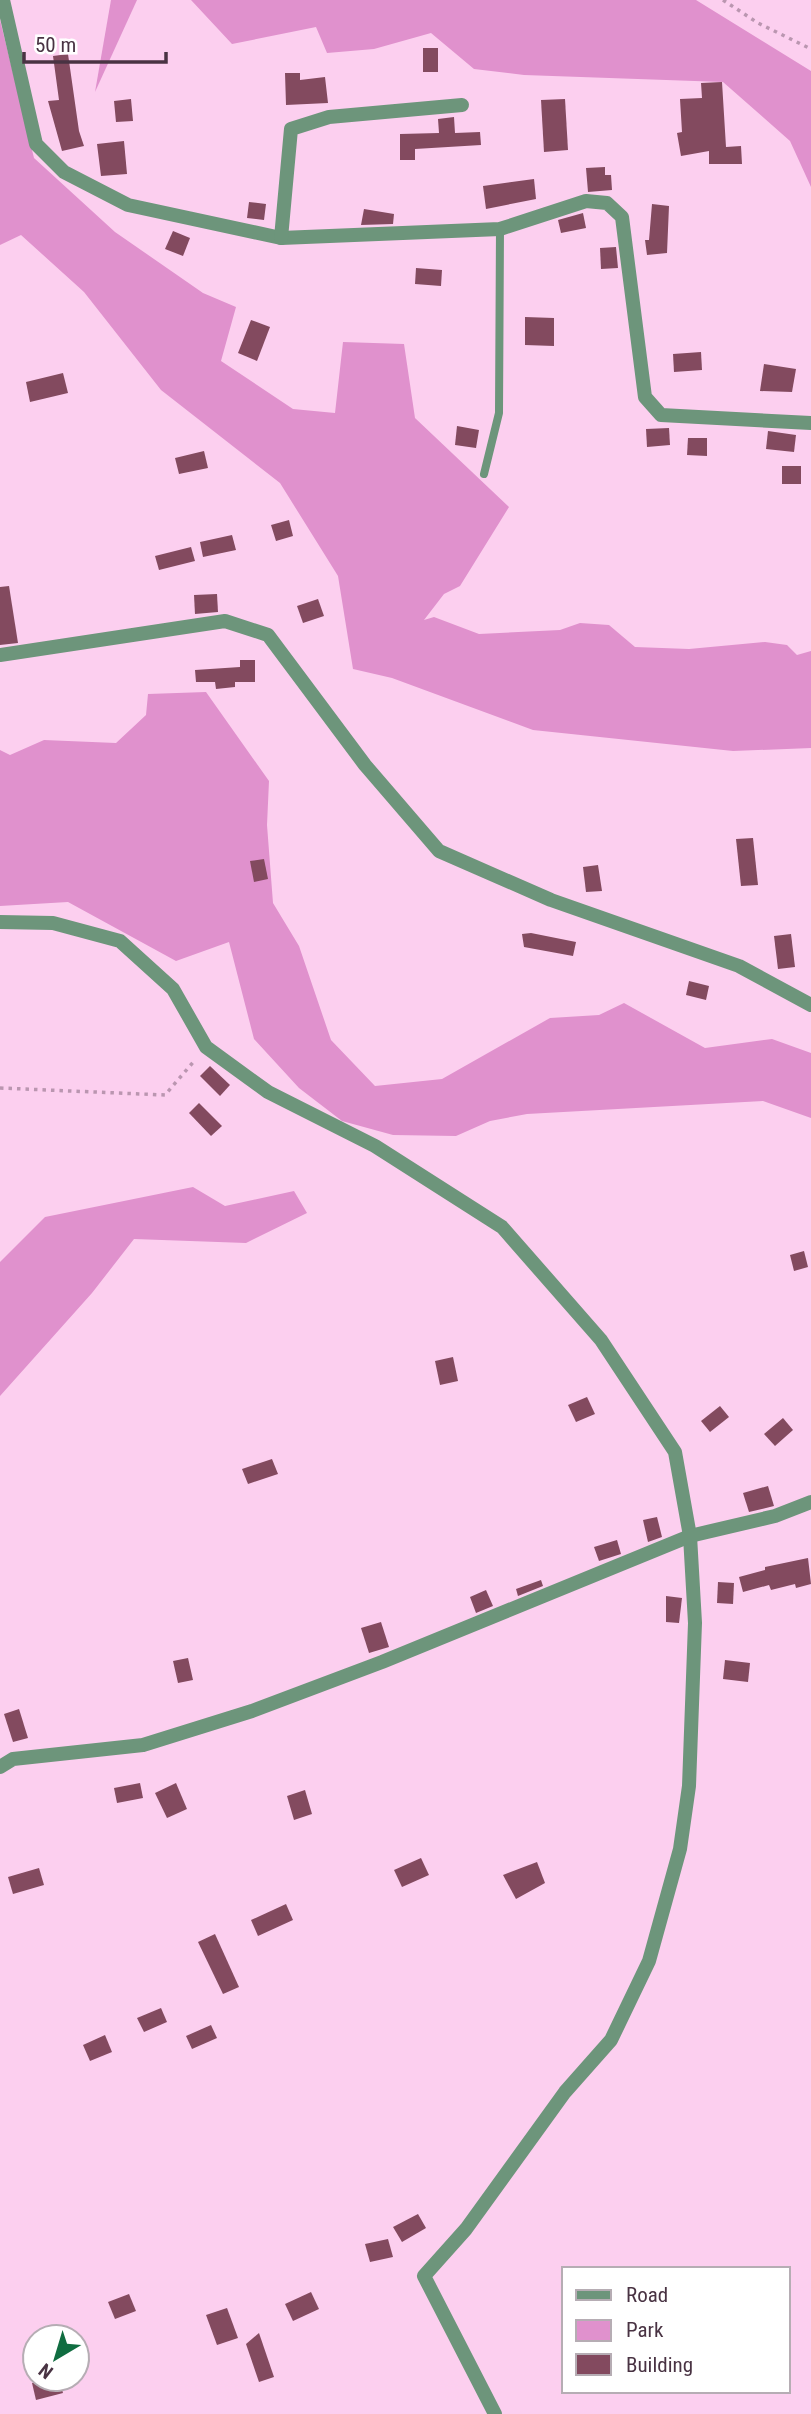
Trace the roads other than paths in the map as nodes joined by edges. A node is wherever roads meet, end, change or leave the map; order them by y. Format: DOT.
graph roads {
  1 [pos="3,0"];
  2 [pos="462,105"];
  3 [pos="500,229"];
  4 [pos="281,238"];
  5 [pos="811,423"];
  6 [pos="484,474"];
  7 [pos="0,655"];
  8 [pos="0,922"];
  9 [pos="811,1004"];
  10 [pos="811,1502"];
  11 [pos="690,1536"];
  12 [pos="0,1767"];
  13 [pos="495,2414"];
  1 -- 4 [label="street"];
  2 -- 4 [label="street"];
  3 -- 4 [label="street"];
  3 -- 5 [label="street"];
  3 -- 6 [label="lane"];
  7 -- 9 [label="street"];
  8 -- 11 [label="street"];
  10 -- 11 [label="street"];
  11 -- 12 [label="street"];
  11 -- 13 [label="street"];
}
